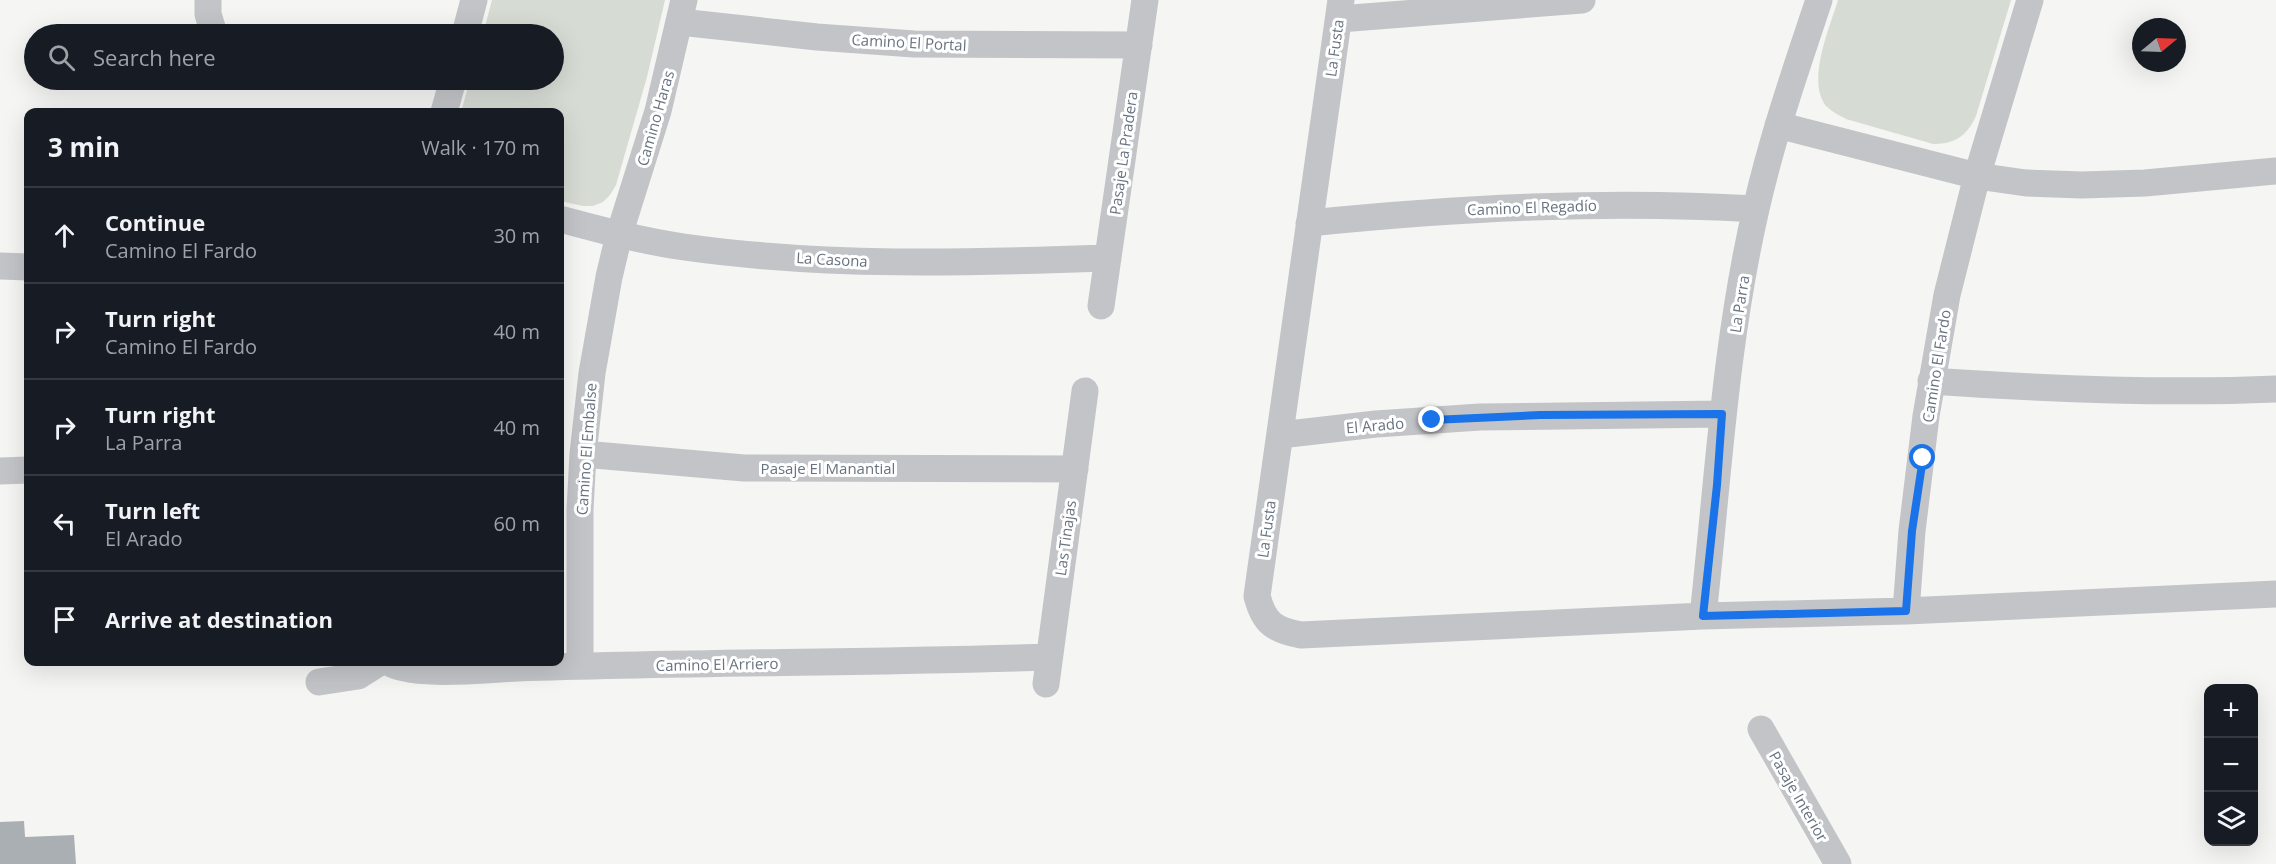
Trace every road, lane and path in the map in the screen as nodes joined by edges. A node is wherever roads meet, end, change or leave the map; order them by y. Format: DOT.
graph roads {
  1 [pos="208,0"];
  2 [pos="474,0"];
  3 [pos="1146,0"];
  4 [pos="1582,0"];
  5 [pos="1819,0"];
  6 [pos="2030,0"];
  7 [pos="1340,9"];
  8 [pos="682,11"];
  9 [pos="211,24"];
  10 [pos="468,24"];
  11 [pos="1139,45"];
  12 [pos="450,90"];
  13 [pos="445,108"];
  14 [pos="1778,125"];
  15 [pos="2276,171"];
  16 [pos="1977,176"];
  17 [pos="1756,209"];
  18 [pos="564,220"];
  19 [pos="1309,223"];
  20 [pos="619,235"];
  21 [pos="1108,258"];
  22 [pos="0,266"];
  23 [pos="24,267"];
  24 [pos="1101,306"];
  25 [pos="1931,381"];
  26 [pos="2276,388"];
  27 [pos="1085,391"];
  28 [pos="1722,414"];
  29 [pos="1280,435"];
  30 [pos="583,454"];
  31 [pos="1075,469"];
  32 [pos="24,470"];
  33 [pos="0,471"];
  34 [pos="2276,594"];
  35 [pos="1906,611"];
  36 [pos="1703,616"];
  37 [pos="1049,657"];
  38 [pos="374,666"];
  39 [pos="398,666"];
  40 [pos="580,666"];
  41 [pos="319,682"];
  42 [pos="1046,684"];
  43 [pos="1761,729"];
  44 [pos="1838,864"];
  1 -- 9 [label="street"];
  2 -- 10 [label="street"];
  3 -- 11 [label="street, Pasaje La Pradera"];
  4 -- 7 [label="street"];
  5 -- 14 [label="street, La Parra"];
  6 -- 16 [label="street, Camino El Fardo"];
  7 -- 19 [label="street, La Fusta"];
  8 -- 11 [label="street, Camino El Portal"];
  8 -- 20 [label="street, Camino Haras"];
  11 -- 21 [label="street, Pasaje La Pradera"];
  12 -- 13 [label="street"];
  14 -- 16 [label="street"];
  14 -- 17 [label="street, La Parra"];
  15 -- 16 [label="street"];
  16 -- 25 [label="street, Camino El Fardo"];
  17 -- 19 [label="street, Camino El Regadío"];
  17 -- 28 [label="street, La Parra"];
  18 -- 20 [label="street, La Casona"];
  19 -- 29 [label="street, La Fusta"];
  20 -- 21 [label="street, La Casona"];
  20 -- 30 [label="street, Camino El Embalse"];
  21 -- 24 [label="street, Pasaje La Pradera"];
  22 -- 23 [label="street"];
  25 -- 26 [label="street"];
  25 -- 35 [label="street, Camino El Fardo"];
  27 -- 31 [label="street, Las Tinajas"];
  28 -- 29 [label="street, El Arado"];
  28 -- 36 [label="street, La Parra"];
  29 -- 36 [label="street, La Fusta"];
  30 -- 31 [label="street, Pasaje El Manantial"];
  30 -- 40 [label="street, Camino El Embalse"];
  31 -- 37 [label="street, Las Tinajas"];
  32 -- 33 [label="street"];
  34 -- 35 [label="street"];
  35 -- 36 [label="street"];
  37 -- 40 [label="street, Camino El Arriero"];
  37 -- 42 [label="street, Las Tinajas"];
  38 -- 41 [label="street"];
  39 -- 40 [label="street, Camino El Arriero"];
  43 -- 44 [label="street, Pasaje Interior"];
}
